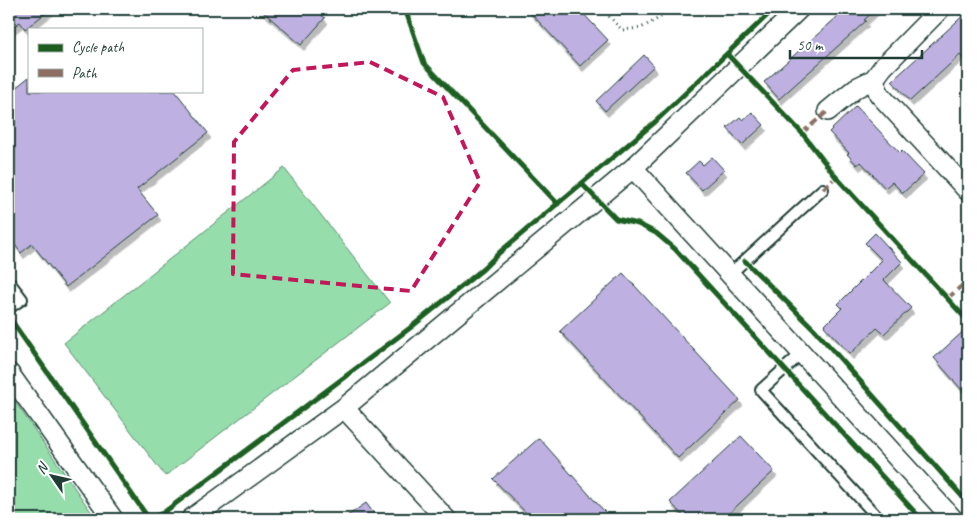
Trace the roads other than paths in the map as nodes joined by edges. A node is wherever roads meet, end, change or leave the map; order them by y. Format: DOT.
graph roads {
  1 [pos="799,9"];
  2 [pos="940,9"];
  3 [pos="874,79"];
  4 [pos="828,111"];
  5 [pos="633,168"];
  6 [pos="823,189"];
  7 [pos="968,191"];
  8 [pos="729,275"];
  9 [pos="9,282"];
  10 [pos="9,308"];
  11 [pos="801,354"];
  12 [pos="9,373"];
  13 [pos="344,408"];
  14 [pos="112,519"];
  15 [pos="191,519"];
  16 [pos="446,519"];
  17 [pos="879,519"];
  18 [pos="953,519"];
  1 -- 5 [label="street"];
  2 -- 3 [label="street"];
  3 -- 4 [label="street"];
  3 -- 7 [label="street"];
  5 -- 8 [label="street"];
  5 -- 13 [label="street"];
  6 -- 8 [label="lane"];
  8 -- 11 [label="street"];
  9 -- 10 [label="lane"];
  11 -- 17 [label="lane"];
  11 -- 18 [label="street"];
  12 -- 14 [label="street"];
  13 -- 15 [label="street"];
  13 -- 16 [label="street"];
}
